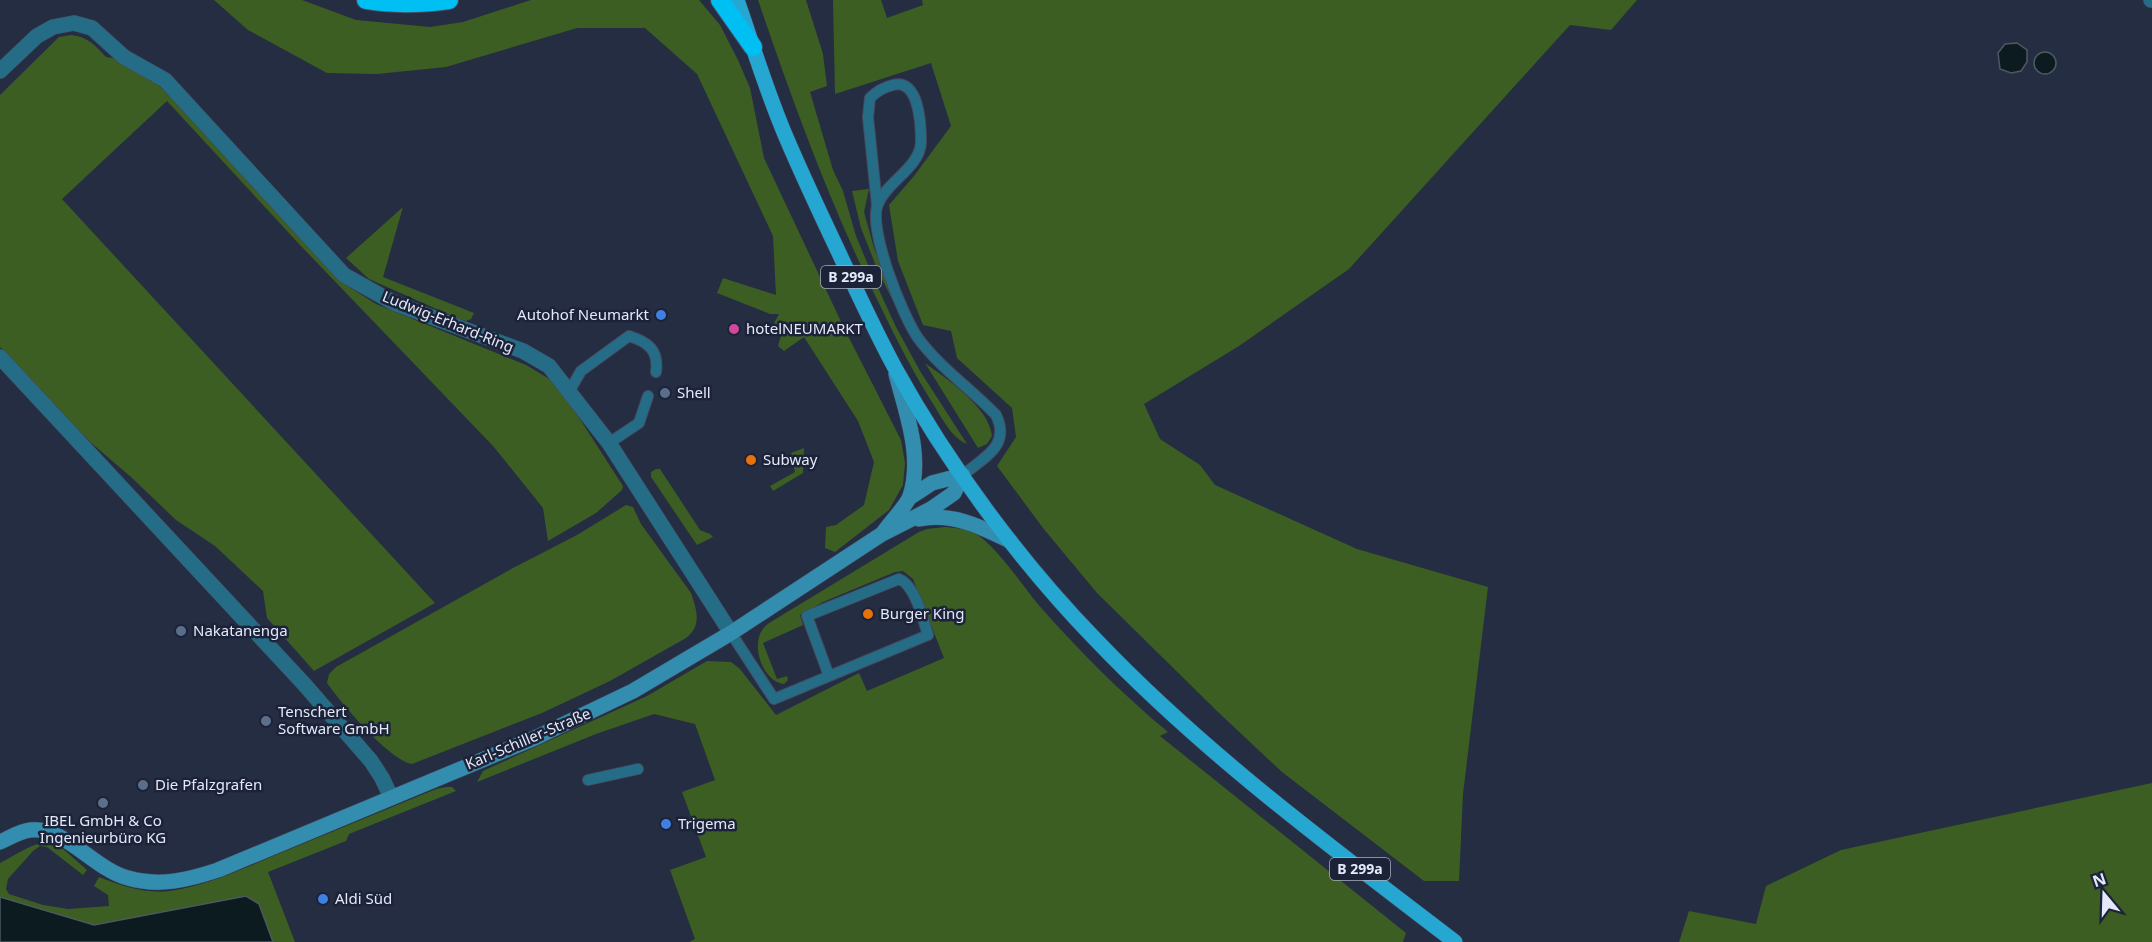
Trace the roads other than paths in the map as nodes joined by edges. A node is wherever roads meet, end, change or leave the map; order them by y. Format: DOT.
graph roads {
  1 [pos="366,0"];
  2 [pos="449,0"];
  3 [pos="720,0"];
  4 [pos="737,0"];
  5 [pos="753,47"];
  6 [pos="0,71"];
  7 [pos="877,205"];
  8 [pos="0,357"];
  9 [pos="895,368"];
  10 [pos="656,372"];
  11 [pos="570,390"];
  12 [pos="648,396"];
  13 [pos="609,443"];
  14 [pos="963,475"];
  15 [pos="909,498"];
  16 [pos="910,521"];
  17 [pos="882,534"];
  18 [pos="1010,541"];
  19 [pos="731,633"];
  20 [pos="829,676"];
  21 [pos="638,769"];
  22 [pos="588,780"];
  23 [pos="391,797"];
  24 [pos="0,842"];
  25 [pos="1455,942"];
  1 -- 2 [label="highway"];
  3 -- 5 [label="highway"];
  4 -- 5 [label="main road, B 299a"];
  5 -- 9 [label="main road, B 299a"];
  6 -- 11 [label="street, Ludwig-Erhard-Ring"];
  7 -- 7 [label="lane"];
  7 -- 14 [label="lane"];
  8 -- 23 [label="street"];
  9 -- 14 [label="main road, B 299a"];
  9 -- 15 [label="street"];
  10 -- 11 [label="lane"];
  11 -- 13 [label="street, Ludwig-Erhard-Ring"];
  12 -- 13 [label="lane"];
  13 -- 19 [label="street, Ludwig-Erhard-Ring"];
  14 -- 15 [label="street"];
  14 -- 16 [label="street, Karl-Schiller-Straße"];
  14 -- 18 [label="main road, B 299a"];
  15 -- 17 [label="street"];
  16 -- 17 [label="street, Karl-Schiller-Straße"];
  16 -- 18 [label="street"];
  17 -- 19 [label="street, Karl-Schiller-Straße"];
  18 -- 25 [label="main road, B 299a"];
  19 -- 20 [label="lane"];
  19 -- 23 [label="street, Karl-Schiller-Straße"];
  20 -- 20 [label="lane"];
  21 -- 22 [label="lane"];
  23 -- 24 [label="street, Karl-Schiller-Straße"];
}
